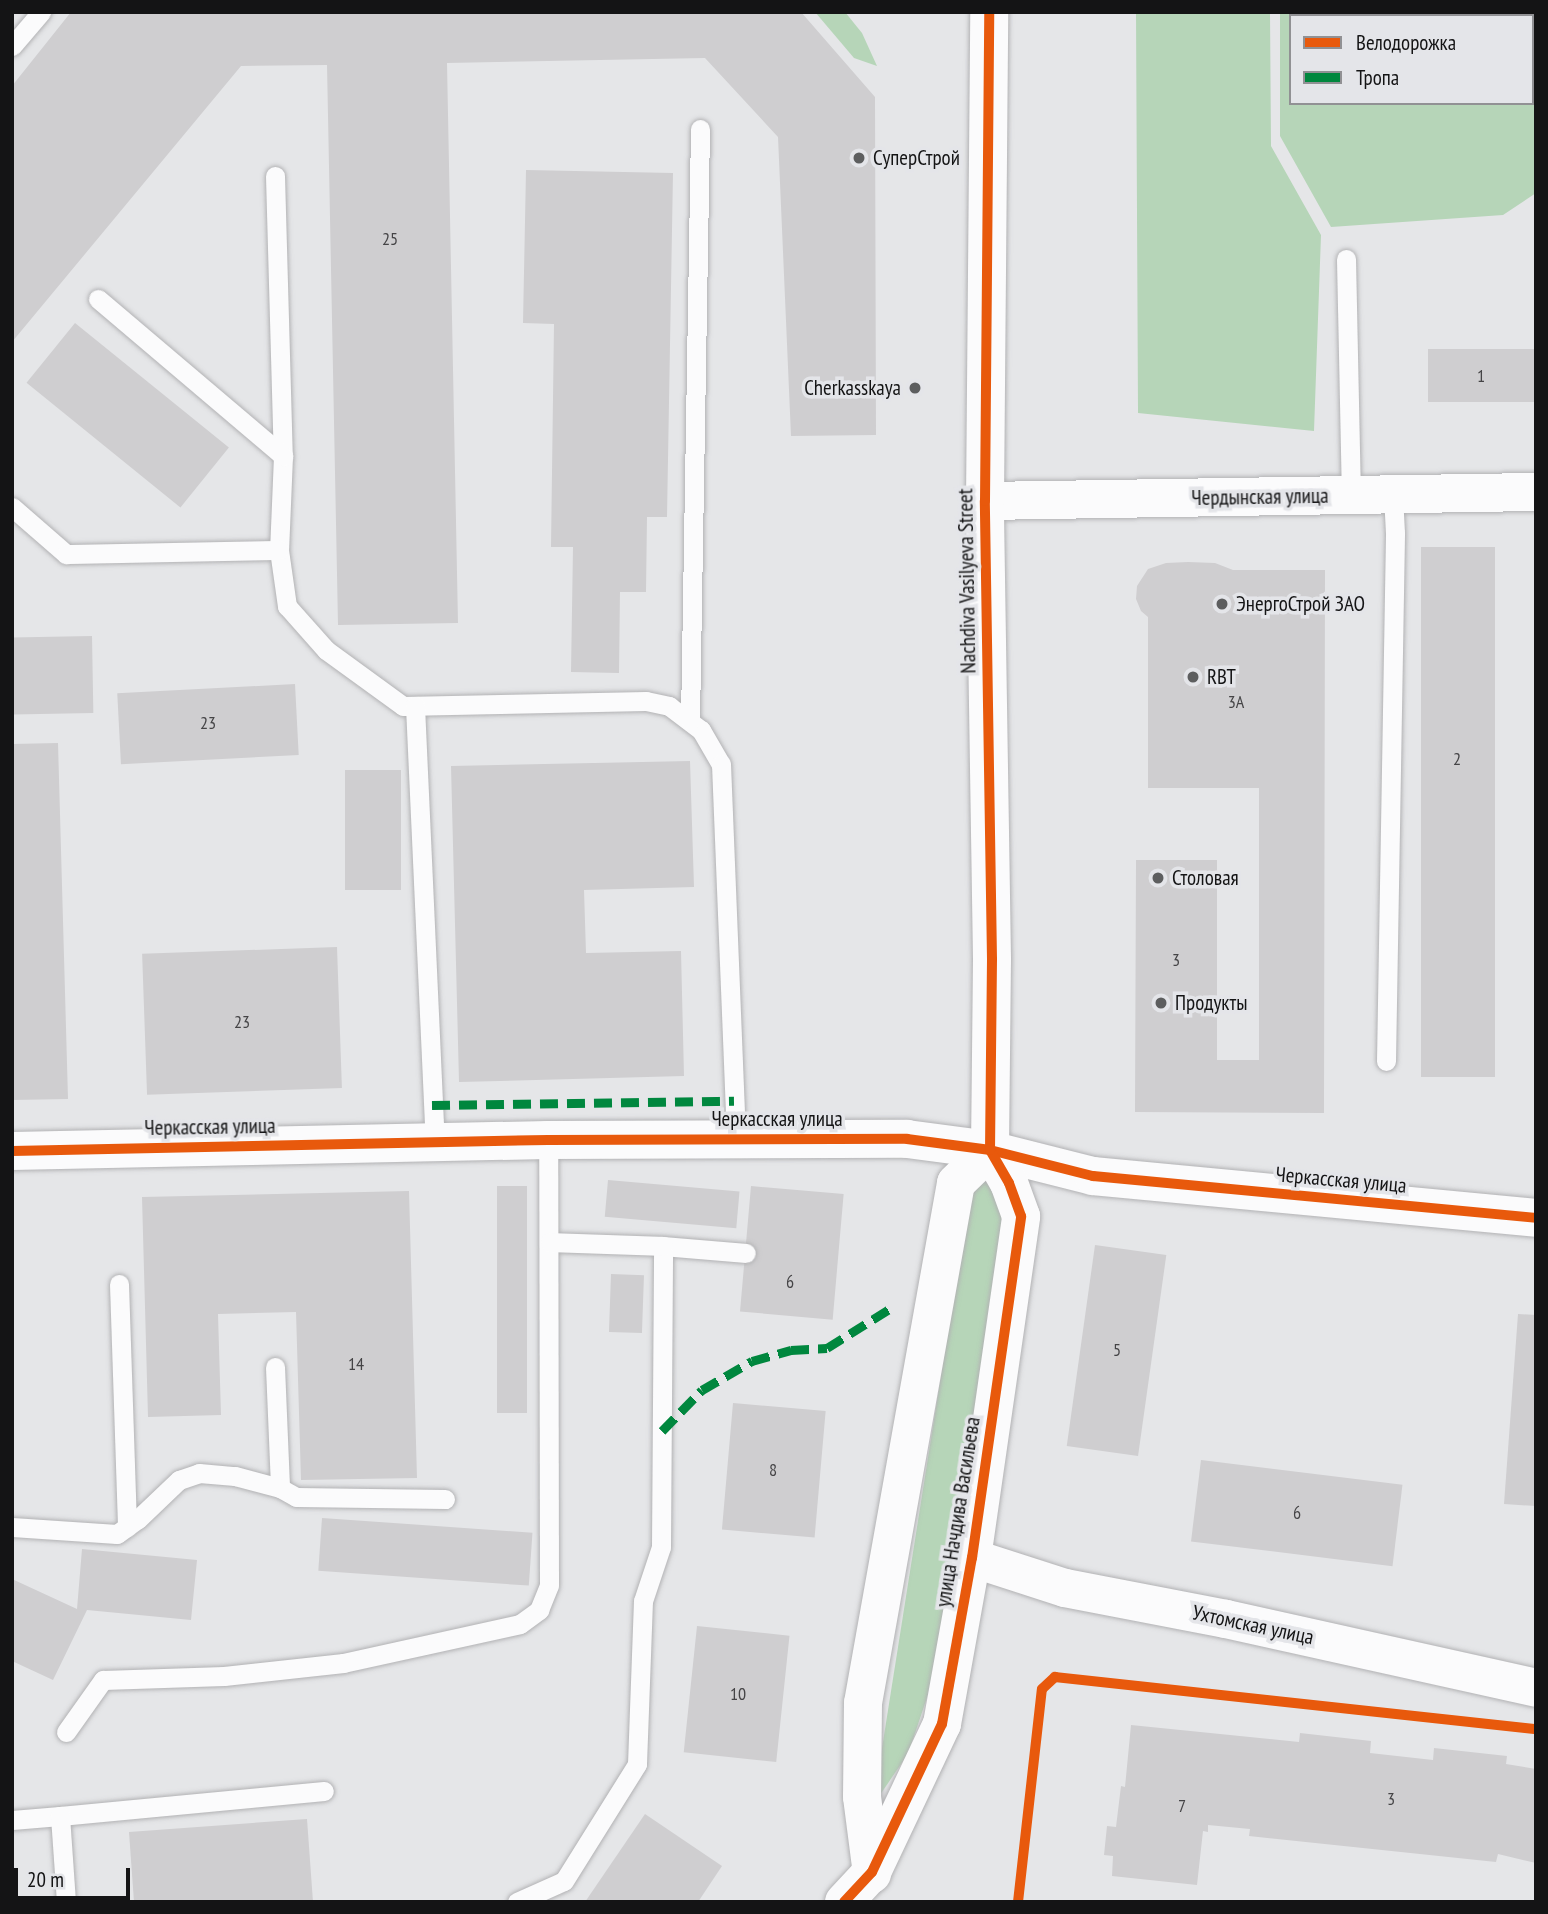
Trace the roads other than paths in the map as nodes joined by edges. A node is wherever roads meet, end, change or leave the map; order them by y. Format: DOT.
graph roads {
  1 [pos="41,12"];
  2 [pos="989,12"];
  3 [pos="12,46"];
  4 [pos="700,129"];
  5 [pos="275,176"];
  6 [pos="1346,259"];
  7 [pos="99,299"];
  8 [pos="283,456"];
  9 [pos="1536,492"];
  10 [pos="1393,494"];
  11 [pos="1351,496"];
  12 [pos="985,501"];
  13 [pos="12,507"];
  14 [pos="279,550"];
  15 [pos="415,706"];
  16 [pos="690,720"];
  17 [pos="1386,1061"];
  18 [pos="736,1138"];
  19 [pos="548,1140"];
  20 [pos="435,1142"];
  21 [pos="989,1150"];
  22 [pos="12,1151"];
  23 [pos="1536,1218"];
  24 [pos="550,1242"];
  25 [pos="663,1246"];
  26 [pos="746,1253"];
  27 [pos="118,1284"];
  28 [pos="275,1367"];
  29 [pos="280,1488"];
  30 [pos="445,1499"];
  31 [pos="12,1527"];
  32 [pos="127,1527"];
  33 [pos="972,1558"];
  34 [pos="1536,1688"];
  35 [pos="66,1732"];
  36 [pos="324,1791"];
  37 [pos="60,1816"];
  38 [pos="12,1820"];
  39 [pos="873,1887"];
  40 [pos="66,1902"];
  41 [pos="517,1902"];
  42 [pos="844,1902"];
  1 -- 3 [label="lane"];
  2 -- 12 [label="street, Nachdiva Vasilyeva Street"];
  4 -- 16 [label="lane"];
  5 -- 8 [label="lane"];
  6 -- 11 [label="lane"];
  7 -- 8 [label="lane"];
  8 -- 14 [label="lane"];
  9 -- 10 [label="street, Чердынская улица"];
  10 -- 11 [label="street, Чердынская улица"];
  10 -- 17 [label="lane"];
  11 -- 12 [label="street, Чердынская улица"];
  12 -- 21 [label="street, Nachdiva Vasilyeva Street"];
  13 -- 14 [label="lane"];
  14 -- 15 [label="lane"];
  15 -- 16 [label="lane"];
  15 -- 20 [label="lane"];
  16 -- 18 [label="lane"];
  18 -- 19 [label="street, Черкасская улица"];
  18 -- 21 [label="street, Черкасская улица"];
  19 -- 20 [label="street, Черкасская улица"];
  19 -- 24 [label="lane"];
  20 -- 22 [label="street, Черкасская улица"];
  21 -- 23 [label="street, Черкасская улица"];
  21 -- 33 [label="street, улица Начдива Васильева"];
  21 -- 39 [label="street"];
  24 -- 25 [label="lane"];
  24 -- 35 [label="lane"];
  25 -- 26 [label="lane"];
  25 -- 41 [label="lane"];
  27 -- 32 [label="lane"];
  28 -- 29 [label="lane"];
  29 -- 30 [label="lane"];
  29 -- 32 [label="lane"];
  31 -- 32 [label="lane"];
  33 -- 34 [label="street, Ухтомская улица"];
  33 -- 39 [label="street, улица Начдива Васильева"];
  36 -- 37 [label="lane"];
  37 -- 38 [label="lane"];
  37 -- 40 [label="lane"];
  39 -- 42 [label="street, улица Начдива Васильева"];
}
